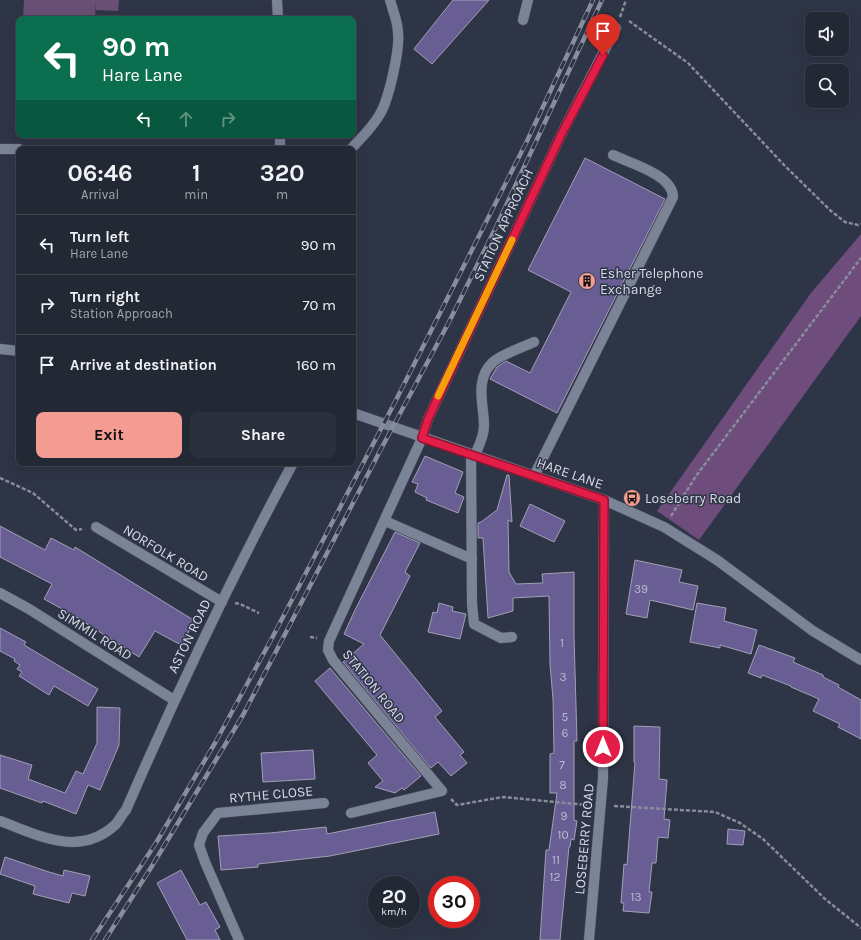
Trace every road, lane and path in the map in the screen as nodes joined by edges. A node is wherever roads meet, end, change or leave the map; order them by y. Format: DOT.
graph roads {
  1 [pos="277,0"];
  2 [pos="390,0"];
  3 [pos="528,0"];
  4 [pos="620,15"];
  5 [pos="278,16"];
  6 [pos="523,20"];
  7 [pos="616,28"];
  8 [pos="354,146"];
  9 [pos="0,149"];
  10 [pos="16,150"];
  11 [pos="612,155"];
  12 [pos="861,224"];
  13 [pos="861,258"];
  14 [pos="534,342"];
  15 [pos="0,349"];
  16 [pos="16,351"];
  17 [pos="356,414"];
  18 [pos="422,438"];
  19 [pos="473,455"];
  20 [pos="291,466"];
  21 [pos="534,476"];
  22 [pos="0,478"];
  23 [pos="604,500"];
  24 [pos="385,521"];
  25 [pos="96,527"];
  26 [pos="664,527"];
  27 [pos="472,559"];
  28 [pos="0,593"];
  29 [pos="222,602"];
  30 [pos="259,612"];
  31 [pos="512,637"];
  32 [pos="861,660"];
  33 [pos="174,700"];
  34 [pos="442,791"];
  35 [pos="324,803"];
  36 [pos="601,806"];
  37 [pos="351,813"];
  38 [pos="0,821"];
  39 [pos="861,928"];
  40 [pos="239,940"];
  41 [pos="590,940"];
  1 -- 5 [label="street"];
  2 -- 8 [label="street"];
  3 -- 6 [label="street"];
  4 -- 12 [label="path"];
  7 -- 18 [label="street, STATION APPROACH"];
  9 -- 10 [label="street"];
  11 -- 21 [label="street"];
  13 -- 26 [label="path"];
  14 -- 19 [label="street"];
  15 -- 16 [label="street"];
  17 -- 18 [label="street, HARE LANE"];
  18 -- 19 [label="street, HARE LANE"];
  18 -- 24 [label="street, STATION ROAD"];
  19 -- 21 [label="street, HARE LANE"];
  19 -- 27 [label="street"];
  20 -- 29 [label="street, ASTON ROAD"];
  21 -- 23 [label="street, HARE LANE"];
  22 -- 25 [label="path"];
  23 -- 26 [label="street, HARE LANE"];
  23 -- 36 [label="street, LOSEBERRY ROAD"];
  24 -- 27 [label="street"];
  24 -- 34 [label="street, STATION ROAD"];
  25 -- 29 [label="street, NORFOLK ROAD"];
  26 -- 32 [label="street, HARE LANE"];
  27 -- 31 [label="street"];
  28 -- 33 [label="street, SIMMIL ROAD"];
  29 -- 30 [label="path"];
  29 -- 33 [label="street, ASTON ROAD"];
  33 -- 38 [label="street, ASTON ROAD"];
  34 -- 36 [label="path"];
  34 -- 37 [label="street"];
  35 -- 40 [label="street, RYTHE CLOSE"];
  36 -- 39 [label="path"];
  36 -- 41 [label="street, LOSEBERRY ROAD"];
}
